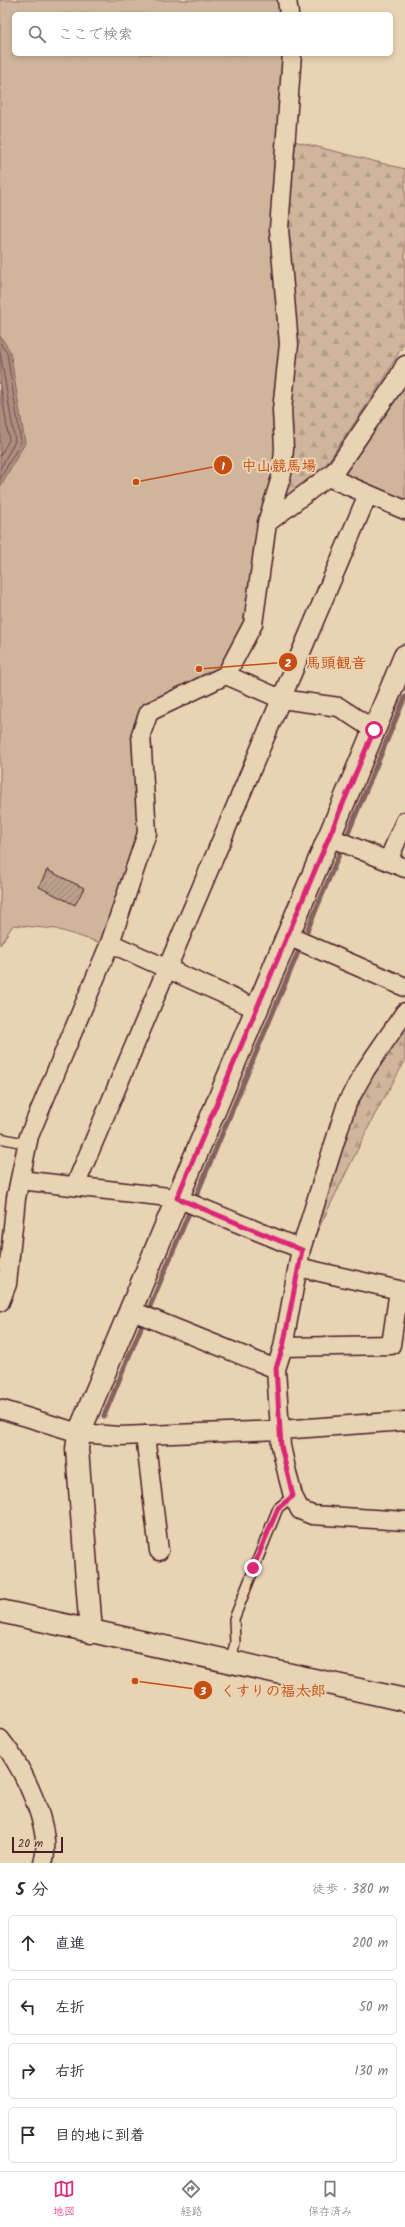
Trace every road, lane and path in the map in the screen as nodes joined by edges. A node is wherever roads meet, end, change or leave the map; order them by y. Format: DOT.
graph roads {
  1 [pos="287,0"];
  2 [pos="289,12"];
  3 [pos="292,56"];
  4 [pos="405,365"];
  5 [pos="400,384"];
  6 [pos="328,477"];
  7 [pos="368,494"];
  8 [pos="405,510"];
  9 [pos="267,523"];
  10 [pos="405,656"];
  11 [pos="226,675"];
  12 [pos="281,699"];
  13 [pos="374,730"];
  14 [pos="405,821"];
  15 [pos="329,837"];
  16 [pos="388,861"];
  17 [pos="405,868"];
  18 [pos="288,936"];
  19 [pos="110,943"];
  20 [pos="167,969"];
  21 [pos="405,987"];
  22 [pos="257,1009"];
  23 [pos="405,1012"];
  24 [pos="0,1138"];
  25 [pos="28,1144"];
  26 [pos="20,1180"];
  27 [pos="75,1186"];
  28 [pos="177,1198"];
  29 [pos="302,1250"];
  30 [pos="298,1267"];
  31 [pos="0,1302"];
  32 [pos="130,1310"];
  33 [pos="283,1347"];
  34 [pos="276,1368"];
  35 [pos="0,1409"];
  36 [pos="405,1421"];
  37 [pos="280,1430"];
  38 [pos="79,1433"];
  39 [pos="145,1435"];
  40 [pos="293,1496"];
  41 [pos="405,1521"];
  42 [pos="159,1551"];
  43 [pos="0,1611"];
  44 [pos="91,1632"];
  45 [pos="230,1662"];
  46 [pos="405,1700"];
  47 [pos="0,1739"];
  48 [pos="43,1863"];
  1 -- 2 [label="street"];
  3 -- 9 [label="street"];
  4 -- 5 [label="street"];
  5 -- 6 [label="street"];
  6 -- 7 [label="street"];
  6 -- 9 [label="street"];
  7 -- 8 [label="street"];
  7 -- 12 [label="street"];
  9 -- 11 [label="street"];
  10 -- 13 [label="street"];
  11 -- 12 [label="street"];
  11 -- 19 [label="street"];
  12 -- 13 [label="street"];
  12 -- 20 [label="street"];
  13 -- 15 [label="street"];
  14 -- 16 [label="street"];
  15 -- 16 [label="street"];
  15 -- 18 [label="street"];
  16 -- 17 [label="street"];
  18 -- 21 [label="street"];
  18 -- 22 [label="street"];
  19 -- 20 [label="street"];
  19 -- 25 [label="street"];
  20 -- 22 [label="street"];
  20 -- 27 [label="street"];
  22 -- 28 [label="street"];
  23 -- 29 [label="street"];
  24 -- 25 [label="lane"];
  25 -- 26 [label="street"];
  26 -- 27 [label="street"];
  26 -- 31 [label="street"];
  27 -- 28 [label="street"];
  28 -- 29 [label="street"];
  28 -- 32 [label="street"];
  29 -- 30 [label="street"];
  30 -- 33 [label="street"];
  30 -- 33 [label="street"];
  32 -- 34 [label="street"];
  32 -- 38 [label="street"];
  33 -- 34 [label="street"];
  34 -- 37 [label="street"];
  35 -- 38 [label="street"];
  36 -- 37 [label="street"];
  37 -- 39 [label="street"];
  37 -- 40 [label="street"];
  38 -- 39 [label="street"];
  38 -- 44 [label="street"];
  39 -- 42 [label="street"];
  40 -- 41 [label="street"];
  40 -- 45 [label="lane"];
  43 -- 44 [label="street"];
  44 -- 45 [label="street"];
  45 -- 46 [label="street"];
  47 -- 48 [label="street"];
}
